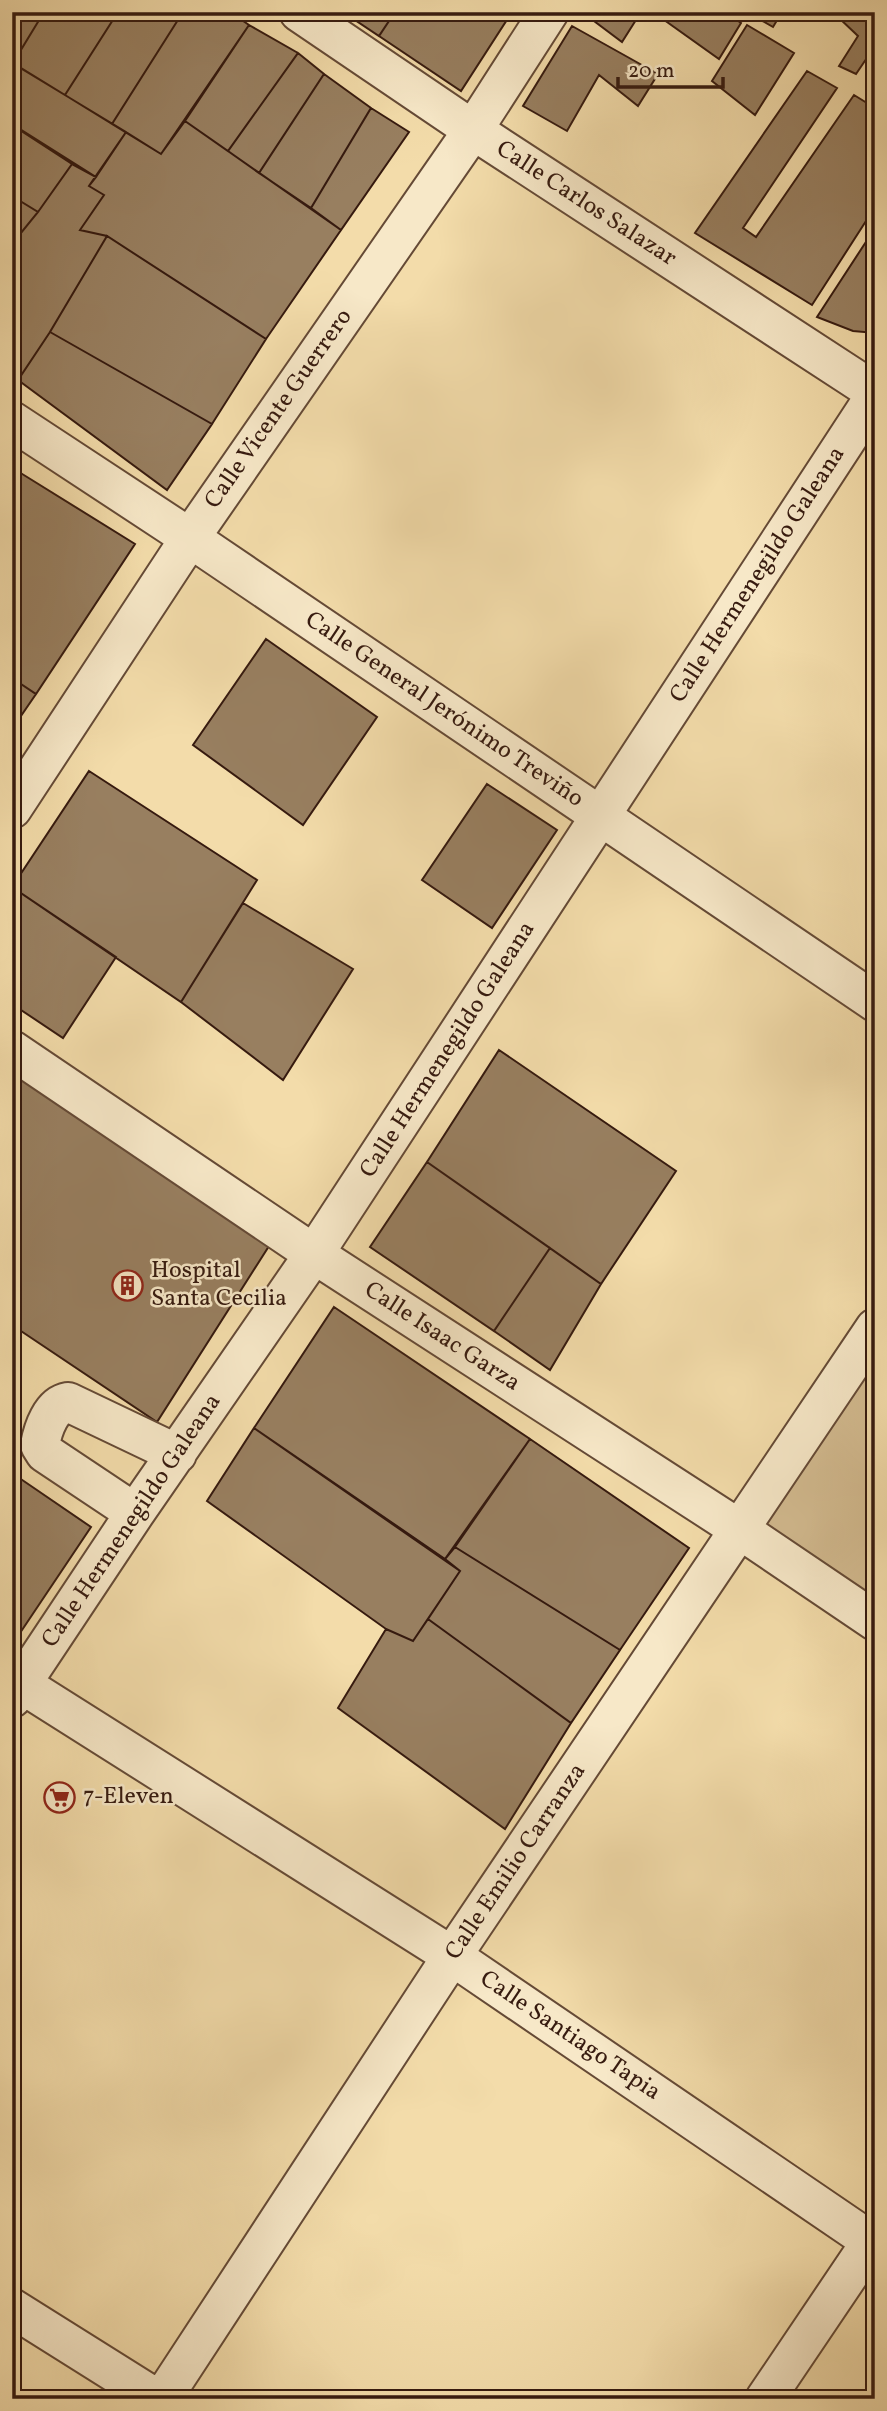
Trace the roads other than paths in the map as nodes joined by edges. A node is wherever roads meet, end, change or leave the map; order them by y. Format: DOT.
graph roads {
  1 [pos="299,12"];
  2 [pos="549,12"];
  3 [pos="473,130"];
  4 [pos="875,394"];
  5 [pos="12,421"];
  6 [pos="190,538"];
  7 [pos="12,809"];
  8 [pos="601,817"];
  9 [pos="875,1002"];
  10 [pos="12,1050"];
  11 [pos="314,1254"];
  12 [pos="875,1328"];
  13 [pos="177,1454"];
  14 [pos="135,1513"];
  15 [pos="739,1530"];
  16 [pos="875,1621"];
  17 [pos="15,1687"];
  18 [pos="452,1956"];
  19 [pos="874,2240"];
  20 [pos="12,2308"];
  21 [pos="160,2399"];
  22 [pos="765,2399"];
  1 -- 3 [label="street, Calle Carlos Salazar"];
  2 -- 3 [label="street, Calle Vicente Guerrero"];
  3 -- 4 [label="street, Calle Carlos Salazar"];
  3 -- 6 [label="street, Calle Vicente Guerrero"];
  4 -- 8 [label="street, Calle Hermenegildo Galeana"];
  5 -- 6 [label="street, Calle General Jerónimo Treviño"];
  6 -- 7 [label="street, Calle Vicente Guerrero"];
  6 -- 8 [label="street, Calle General Jerónimo Treviño"];
  8 -- 9 [label="street, Calle General Jerónimo Treviño"];
  8 -- 11 [label="street, Calle Hermenegildo Galeana"];
  10 -- 11 [label="street, Calle Isaac Garza"];
  11 -- 13 [label="street, Calle Hermenegildo Galeana"];
  11 -- 15 [label="street, Calle Isaac Garza"];
  12 -- 15 [label="street, Calle Emilio Carranza"];
  13 -- 14 [label="street, Calle Hermenegildo Galeana"];
  13 -- 14 [label="street"];
  14 -- 17 [label="street, Calle Hermenegildo Galeana"];
  15 -- 16 [label="street, Calle Isaac Garza"];
  15 -- 18 [label="street, Calle Emilio Carranza"];
  17 -- 18 [label="street, Calle Santiago Tapia"];
  18 -- 19 [label="street, Calle Santiago Tapia"];
  18 -- 21 [label="street, Calle Emilio Carranza"];
  19 -- 22 [label="street"];
  20 -- 21 [label="street"];
}
